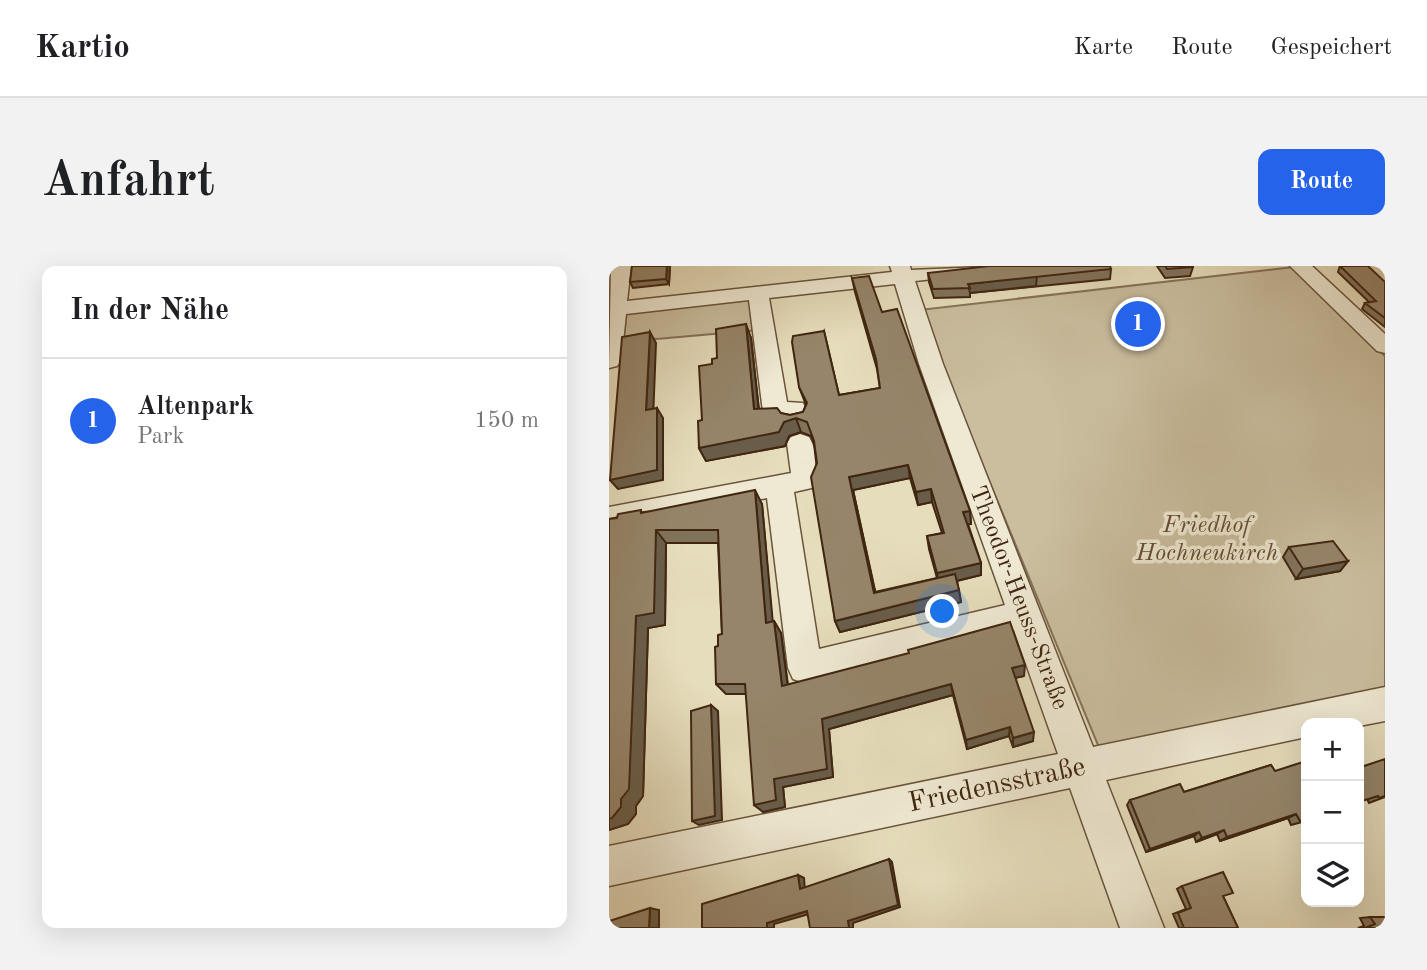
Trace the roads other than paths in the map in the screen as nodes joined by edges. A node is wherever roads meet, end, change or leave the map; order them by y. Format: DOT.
graph roads {
  1 [pos="621,266"];
  2 [pos="997,266"];
  3 [pos="1305,266"];
  4 [pos="901,271"];
  5 [pos="758,293"];
  6 [pos="615,309"];
  7 [pos="1382,340"];
  8 [pos="609,361"];
  9 [pos="779,485"];
  10 [pos="609,518"];
  11 [pos="1023,614"];
  12 [pos="1385,704"];
  13 [pos="1083,768"];
  14 [pos="609,866"];
  15 [pos="1142,928"];
  1 -- 6 [label="street"];
  2 -- 4 [label="street"];
  3 -- 7 [label="street"];
  4 -- 5 [label="street"];
  4 -- 11 [label="street, Theodor-Heuss-Straße"];
  5 -- 6 [label="street"];
  5 -- 9 [label="street"];
  6 -- 8 [label="street"];
  9 -- 10 [label="street"];
  9 -- 11 [label="street"];
  11 -- 13 [label="street, Theodor-Heuss-Straße"];
  12 -- 13 [label="street, Friedensstraße"];
  13 -- 14 [label="street, Friedensstraße"];
  13 -- 15 [label="street, Theodor-Heuss-Straße"];
}
